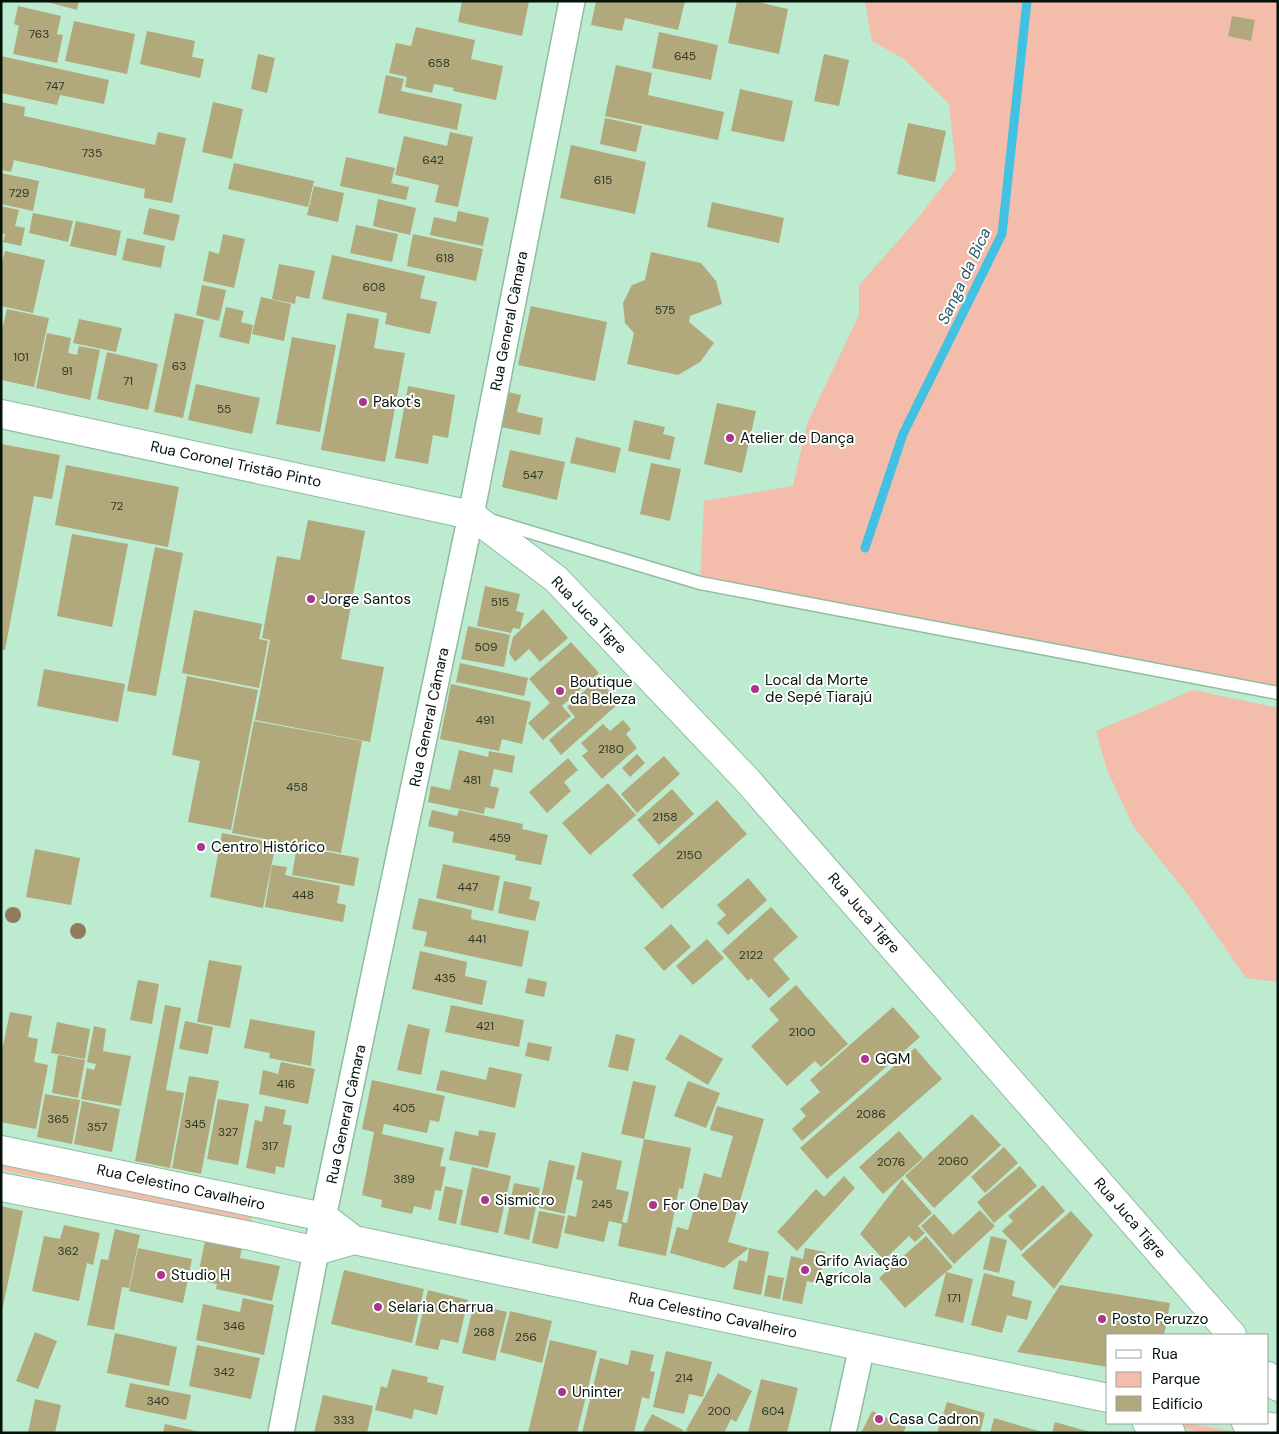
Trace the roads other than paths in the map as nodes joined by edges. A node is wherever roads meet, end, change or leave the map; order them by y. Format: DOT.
graph roads {
  1 [pos="572,1"];
  2 [pos="1,414"];
  3 [pos="471,515"];
  4 [pos="1278,693"];
  5 [pos="1,1150"];
  6 [pos="1,1187"];
  7 [pos="324,1217"];
  8 [pos="354,1240"];
  9 [pos="316,1251"];
  10 [pos="1231,1334"];
  11 [pos="862,1346"];
  12 [pos="1269,1377"];
  13 [pos="1278,1388"];
  14 [pos="1073,1392"];
  15 [pos="1106,1398"];
  16 [pos="1106,1405"];
  17 [pos="1149,1424"];
  18 [pos="1252,1424"];
  19 [pos="1278,1428"];
  20 [pos="282,1433"];
  21 [pos="843,1433"];
  22 [pos="1171,1433"];
  1 -- 3 [label="street, Rua General Câmara"];
  2 -- 3 [label="main road, Rua Coronel Tristão Pinto"];
  3 -- 4 [label="lane"];
  3 -- 7 [label="street, Rua General Câmara"];
  3 -- 10 [label="main road, Rua Juca Tigre"];
  5 -- 7 [label="main road, Rua Celestino Cavalheiro"];
  6 -- 9 [label="main road, Rua Celestino Cavalheiro"];
  7 -- 8 [label="main road, Rua Celestino Cavalheiro"];
  7 -- 9 [label="street, Rua General Câmara"];
  8 -- 9 [label="main road, Rua Celestino Cavalheiro"];
  8 -- 11 [label="main road, Rua Celestino Cavalheiro"];
  9 -- 20 [label="street, Rua General Câmara"];
  11 -- 14 [label="main road, Rua Celestino Cavalheiro"];
  11 -- 21 [label="street"];
  12 -- 13 [label="main road"];
  14 -- 15 [label="main road, Rua Celestino Cavalheiro"];
  14 -- 16 [label="main road, Rua Celestino Cavalheiro"];
  17 -- 22 [label="main road"];
  18 -- 19 [label="main road"];
}
